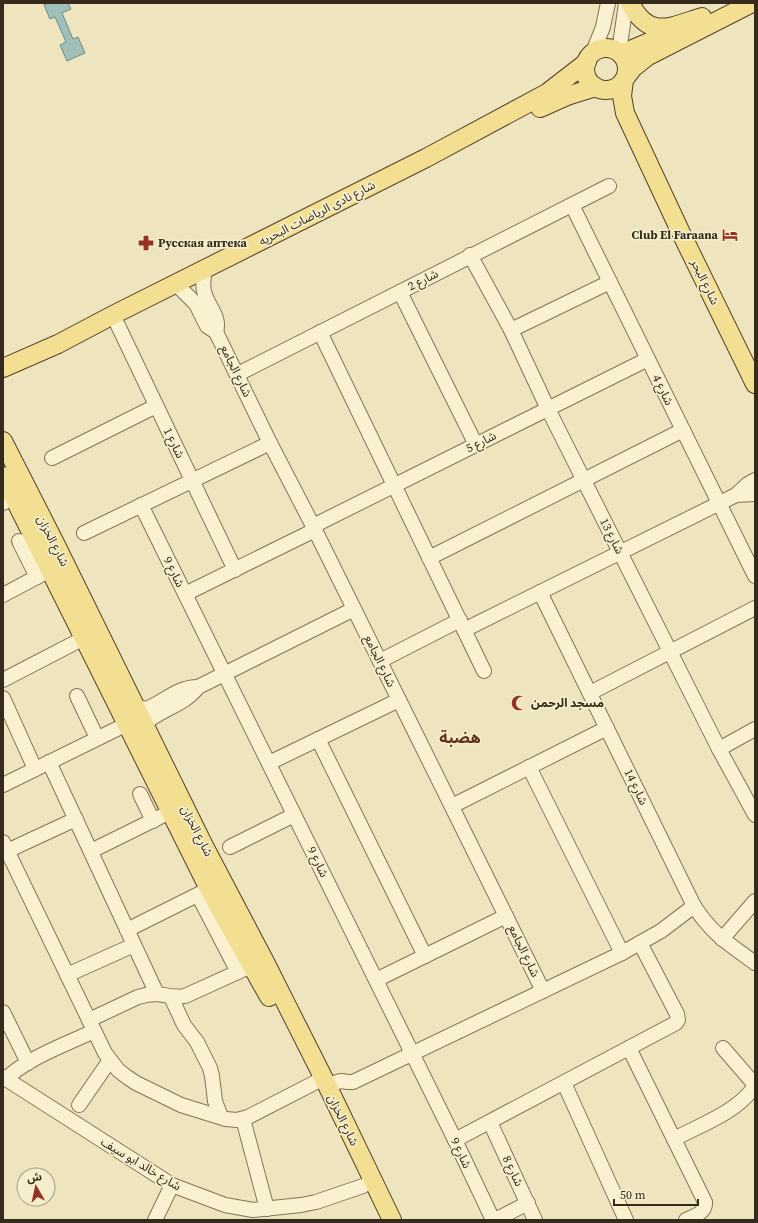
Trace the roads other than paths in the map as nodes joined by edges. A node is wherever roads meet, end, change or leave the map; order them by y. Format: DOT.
graph roads {
  1 [pos="608,3"];
  2 [pos="626,3"];
  3 [pos="630,3"];
  4 [pos="730,3"];
  5 [pos="752,3"];
  6 [pos="702,17"];
  7 [pos="620,53"];
  8 [pos="590,57"];
  9 [pos="625,78"];
  10 [pos="598,88"];
  11 [pos="625,113"];
  12 [pos="426,158"];
  13 [pos="609,186"];
  14 [pos="572,205"];
  15 [pos="470,256"];
  16 [pos="205,269"];
  17 [pos="610,282"];
  18 [pos="176,284"];
  19 [pos="400,292"];
  20 [pos="113,315"];
  21 [pos="511,330"];
  22 [pos="216,332"];
  23 [pos="320,332"];
  24 [pos="58,344"];
  25 [pos="648,359"];
  26 [pos="3,368"];
  27 [pos="238,374"];
  28 [pos="3,379"];
  29 [pos="755,384"];
  30 [pos="156,406"];
  31 [pos="548,409"];
  32 [pos="683,430"];
  33 [pos="3,441"];
  34 [pos="270,443"];
  35 [pos="476,445"];
  36 [pos="52,458"];
  37 [pos="3,476"];
  38 [pos="584,480"];
  39 [pos="755,480"];
  40 [pos="192,481"];
  41 [pos="394,486"];
  42 [pos="755,494"];
  43 [pos="736,495"];
  44 [pos="8,501"];
  45 [pos="719,504"];
  46 [pos="141,505"];
  47 [pos="314,528"];
  48 [pos="84,533"];
  49 [pos="19,541"];
  50 [pos="620,553"];
  51 [pos="429,558"];
  52 [pos="234,570"];
  53 [pos="43,573"];
  54 [pos="755,576"];
  55 [pos="540,592"];
  56 [pos="185,594"];
  57 [pos="3,595"];
  58 [pos="755,608"];
  59 [pos="354,609"];
  60 [pos="462,625"];
  61 [pos="84,638"];
  62 [pos="670,652"];
  63 [pos="380,661"];
  64 [pos="484,671"];
  65 [pos="224,674"];
  66 [pos="3,680"];
  67 [pos="198,687"];
  68 [pos="590,693"];
  69 [pos="77,696"];
  70 [pos="3,698"];
  71 [pos="399,700"];
  72 [pos="135,706"];
  73 [pos="127,724"];
  74 [pos="144,724"];
  75 [pos="607,728"];
  76 [pos="755,729"];
  77 [pos="98,738"];
  78 [pos="318,739"];
  79 [pos="719,749"];
  80 [pos="49,762"];
  81 [pos="269,763"];
  82 [pos="529,767"];
  83 [pos="35,769"];
  84 [pos="3,785"];
  85 [pos="140,794"];
  86 [pos="452,806"];
  87 [pos="170,812"];
  88 [pos="294,815"];
  89 [pos="755,815"];
  90 [pos="76,819"];
  91 [pos="154,821"];
  92 [pos="5,847"];
  93 [pos="91,851"];
  94 [pos="210,858"];
  95 [pos="203,892"];
  96 [pos="755,901"];
  97 [pos="694,906"];
  98 [pos="506,916"];
  99 [pos="127,930"];
  100 [pos="722,939"];
  101 [pos="640,944"];
  102 [pos="134,945"];
  103 [pos="622,953"];
  104 [pos="425,956"];
  105 [pos="755,963"];
  106 [pos="251,965"];
  107 [pos="67,975"];
  108 [pos="376,980"];
  109 [pos="543,991"];
  110 [pos="157,994"];
  111 [pos="171,997"];
  112 [pos="3,1012"];
  113 [pos="91,1025"];
  114 [pos="628,1048"];
  115 [pos="723,1048"];
  116 [pos="412,1053"];
  117 [pos="110,1060"];
  118 [pos="28,1062"];
  119 [pos="5,1078"];
  120 [pos="564,1083"];
  121 [pos="321,1084"];
  122 [pos="755,1085"];
  123 [pos="79,1105"];
  124 [pos="221,1117"];
  125 [pos="243,1119"];
  126 [pos="490,1122"];
  127 [pos="674,1139"];
  128 [pos="455,1140"];
  129 [pos="172,1185"];
  130 [pos="363,1186"];
  131 [pos="528,1203"];
  132 [pos="258,1213"];
  133 [pos="155,1220"];
  134 [pos="380,1220"];
  135 [pos="392,1220"];
  136 [pos="494,1220"];
  137 [pos="535,1220"];
  138 [pos="626,1220"];
  139 [pos="686,1220"];
  1 -- 8 [label="street"];
  2 -- 7 [label="street"];
  3 -- 6 [label="main road"];
  4 -- 6 [label="main road"];
  5 -- 9 [label="main road"];
  6 -- 7 [label="main road"];
  7 -- 8 [label="main road"];
  7 -- 9 [label="main road"];
  8 -- 10 [label="main road"];
  8 -- 12 [label="main road, شارع نادى الرياضات البحريه"];
  9 -- 10 [label="main road"];
  9 -- 11 [label="main road, شارع البحر"];
  10 -- 11 [label="main road, شارع البحر"];
  10 -- 12 [label="main road, شارع نادى الرياضات البحريه"];
  11 -- 29 [label="main road, شارع البحر"];
  12 -- 16 [label="main road, شارع نادى الرياضات البحريه"];
  13 -- 14 [label="street, شارع 2"];
  14 -- 15 [label="street, شارع 2"];
  14 -- 17 [label="street, شارع 4"];
  15 -- 19 [label="street, شارع 2"];
  15 -- 21 [label="street, شارع 13"];
  16 -- 18 [label="main road, شارع نادى الرياضات البحريه"];
  16 -- 22 [label="street, شارع الجامع"];
  17 -- 21 [label="street"];
  17 -- 25 [label="street, شارع 4"];
  18 -- 20 [label="main road, شارع نادى الرياضات البحريه"];
  18 -- 22 [label="street, شارع الجامع"];
  19 -- 23 [label="street, شارع 2"];
  19 -- 35 [label="street"];
  20 -- 24 [label="main road, شارع نادى الرياضات البحريه"];
  20 -- 30 [label="street, شارع 1"];
  21 -- 31 [label="street, شارع 13"];
  22 -- 27 [label="street, شارع الجامع"];
  23 -- 27 [label="street, شارع 2"];
  23 -- 41 [label="street"];
  24 -- 26 [label="main road, شارع نادى الرياضات البحريه"];
  24 -- 28 [label="main road, شارع نادى الرياضات البحريه"];
  25 -- 31 [label="street, شارع 5"];
  25 -- 32 [label="street, شارع 4"];
  27 -- 34 [label="street, شارع الجامع"];
  30 -- 36 [label="street"];
  30 -- 40 [label="street, شارع 1"];
  31 -- 35 [label="street, شارع 5"];
  31 -- 38 [label="street, شارع 13"];
  32 -- 38 [label="street"];
  32 -- 45 [label="street, شارع 4"];
  33 -- 72 [label="main road, شارع الخزان"];
  34 -- 40 [label="street"];
  34 -- 47 [label="street, شارع الجامع"];
  35 -- 41 [label="street, شارع 5"];
  37 -- 44 [label="main road, شارع الخزان"];
  38 -- 50 [label="street, شارع 13"];
  38 -- 51 [label="street"];
  39 -- 43 [label="street"];
  40 -- 46 [label="street"];
  40 -- 52 [label="street, شارع 1"];
  41 -- 47 [label="street, شارع 5"];
  41 -- 51 [label="street"];
  42 -- 43 [label="street"];
  43 -- 45 [label="street"];
  44 -- 53 [label="main road, شارع الخزان"];
  45 -- 50 [label="street"];
  45 -- 54 [label="street, شارع 4"];
  46 -- 48 [label="street"];
  46 -- 56 [label="street, شارع 9"];
  47 -- 52 [label="street, شارع 5"];
  47 -- 59 [label="street, شارع الجامع"];
  49 -- 53 [label="street"];
  50 -- 55 [label="street"];
  50 -- 62 [label="street, شارع 13"];
  51 -- 60 [label="street"];
  52 -- 56 [label="street, شارع 5"];
  53 -- 57 [label="street"];
  53 -- 61 [label="main road, شارع الخزان"];
  55 -- 60 [label="street"];
  55 -- 68 [label="street, شارع 14"];
  56 -- 65 [label="street, شارع 9"];
  58 -- 62 [label="street"];
  59 -- 63 [label="street, شارع الجامع"];
  59 -- 65 [label="street"];
  60 -- 63 [label="street"];
  60 -- 64 [label="street"];
  61 -- 66 [label="street"];
  61 -- 73 [label="main road, شارع الخزان"];
  62 -- 68 [label="street"];
  62 -- 79 [label="street, شارع 13"];
  63 -- 71 [label="street, شارع الجامع"];
  65 -- 67 [label="street"];
  65 -- 81 [label="street, شارع 9"];
  67 -- 72 [label="street"];
  67 -- 74 [label="street"];
  68 -- 75 [label="street, شارع 14"];
  69 -- 77 [label="street"];
  70 -- 83 [label="street"];
  71 -- 78 [label="street"];
  71 -- 86 [label="street, شارع الجامع"];
  72 -- 74 [label="main road, شارع الخزان"];
  73 -- 77 [label="street"];
  73 -- 87 [label="main road, شارع الخزان"];
  74 -- 94 [label="main road, شارع الخزان"];
  75 -- 82 [label="street"];
  75 -- 97 [label="street, شارع 14"];
  76 -- 79 [label="street"];
  77 -- 80 [label="street"];
  78 -- 81 [label="street"];
  78 -- 104 [label="street"];
  79 -- 89 [label="street, شارع 13"];
  80 -- 83 [label="street"];
  80 -- 90 [label="street"];
  81 -- 88 [label="street, شارع 9"];
  82 -- 86 [label="street"];
  82 -- 103 [label="street"];
  83 -- 84 [label="street"];
  85 -- 91 [label="street"];
  86 -- 98 [label="street, شارع الجامع"];
  87 -- 91 [label="street"];
  87 -- 95 [label="main road, شارع الخزان"];
  88 -- 94 [label="street"];
  88 -- 108 [label="street, شارع 9"];
  90 -- 92 [label="street"];
  90 -- 93 [label="street"];
  91 -- 93 [label="street"];
  92 -- 107 [label="street"];
  93 -- 99 [label="street"];
  94 -- 106 [label="main road, شارع الخزان"];
  95 -- 99 [label="street"];
  95 -- 106 [label="main road, شارع الخزان"];
  96 -- 100 [label="street"];
  97 -- 100 [label="street, شارع 14"];
  97 -- 101 [label="street"];
  98 -- 104 [label="street"];
  98 -- 109 [label="street, شارع الجامع"];
  99 -- 102 [label="street"];
  100 -- 105 [label="street, شارع 14"];
  101 -- 103 [label="street"];
  101 -- 114 [label="street"];
  102 -- 107 [label="street"];
  102 -- 110 [label="street"];
  103 -- 109 [label="street"];
  104 -- 108 [label="street"];
  106 -- 111 [label="street"];
  106 -- 121 [label="main road, شارع الخزان"];
  107 -- 113 [label="street"];
  108 -- 116 [label="street, شارع 9"];
  109 -- 116 [label="street"];
  110 -- 111 [label="street"];
  110 -- 113 [label="street"];
  111 -- 124 [label="street"];
  112 -- 118 [label="street"];
  113 -- 117 [label="street"];
  113 -- 118 [label="street"];
  114 -- 120 [label="street"];
  114 -- 127 [label="street"];
  115 -- 122 [label="street"];
  116 -- 121 [label="street"];
  116 -- 128 [label="street, شارع 9"];
  117 -- 123 [label="street"];
  117 -- 124 [label="street"];
  118 -- 119 [label="street"];
  119 -- 129 [label="street, شارع خالد ابو سيف"];
  120 -- 126 [label="street"];
  120 -- 138 [label="street"];
  121 -- 125 [label="street"];
  121 -- 130 [label="main road, شارع الخزان"];
  121 -- 135 [label="main road, شارع الخزان"];
  122 -- 127 [label="street"];
  124 -- 125 [label="street"];
  125 -- 132 [label="street"];
  126 -- 128 [label="street"];
  126 -- 131 [label="street, شارع 8"];
  127 -- 139 [label="street"];
  128 -- 136 [label="street, شارع 9"];
  129 -- 132 [label="street, شارع خالد ابو سيف"];
  129 -- 133 [label="street"];
  130 -- 132 [label="street, شارع خالد ابو سيف"];
  130 -- 134 [label="main road, شارع الخزان"];
  131 -- 136 [label="street"];
  131 -- 137 [label="street, شارع 8"];
}
